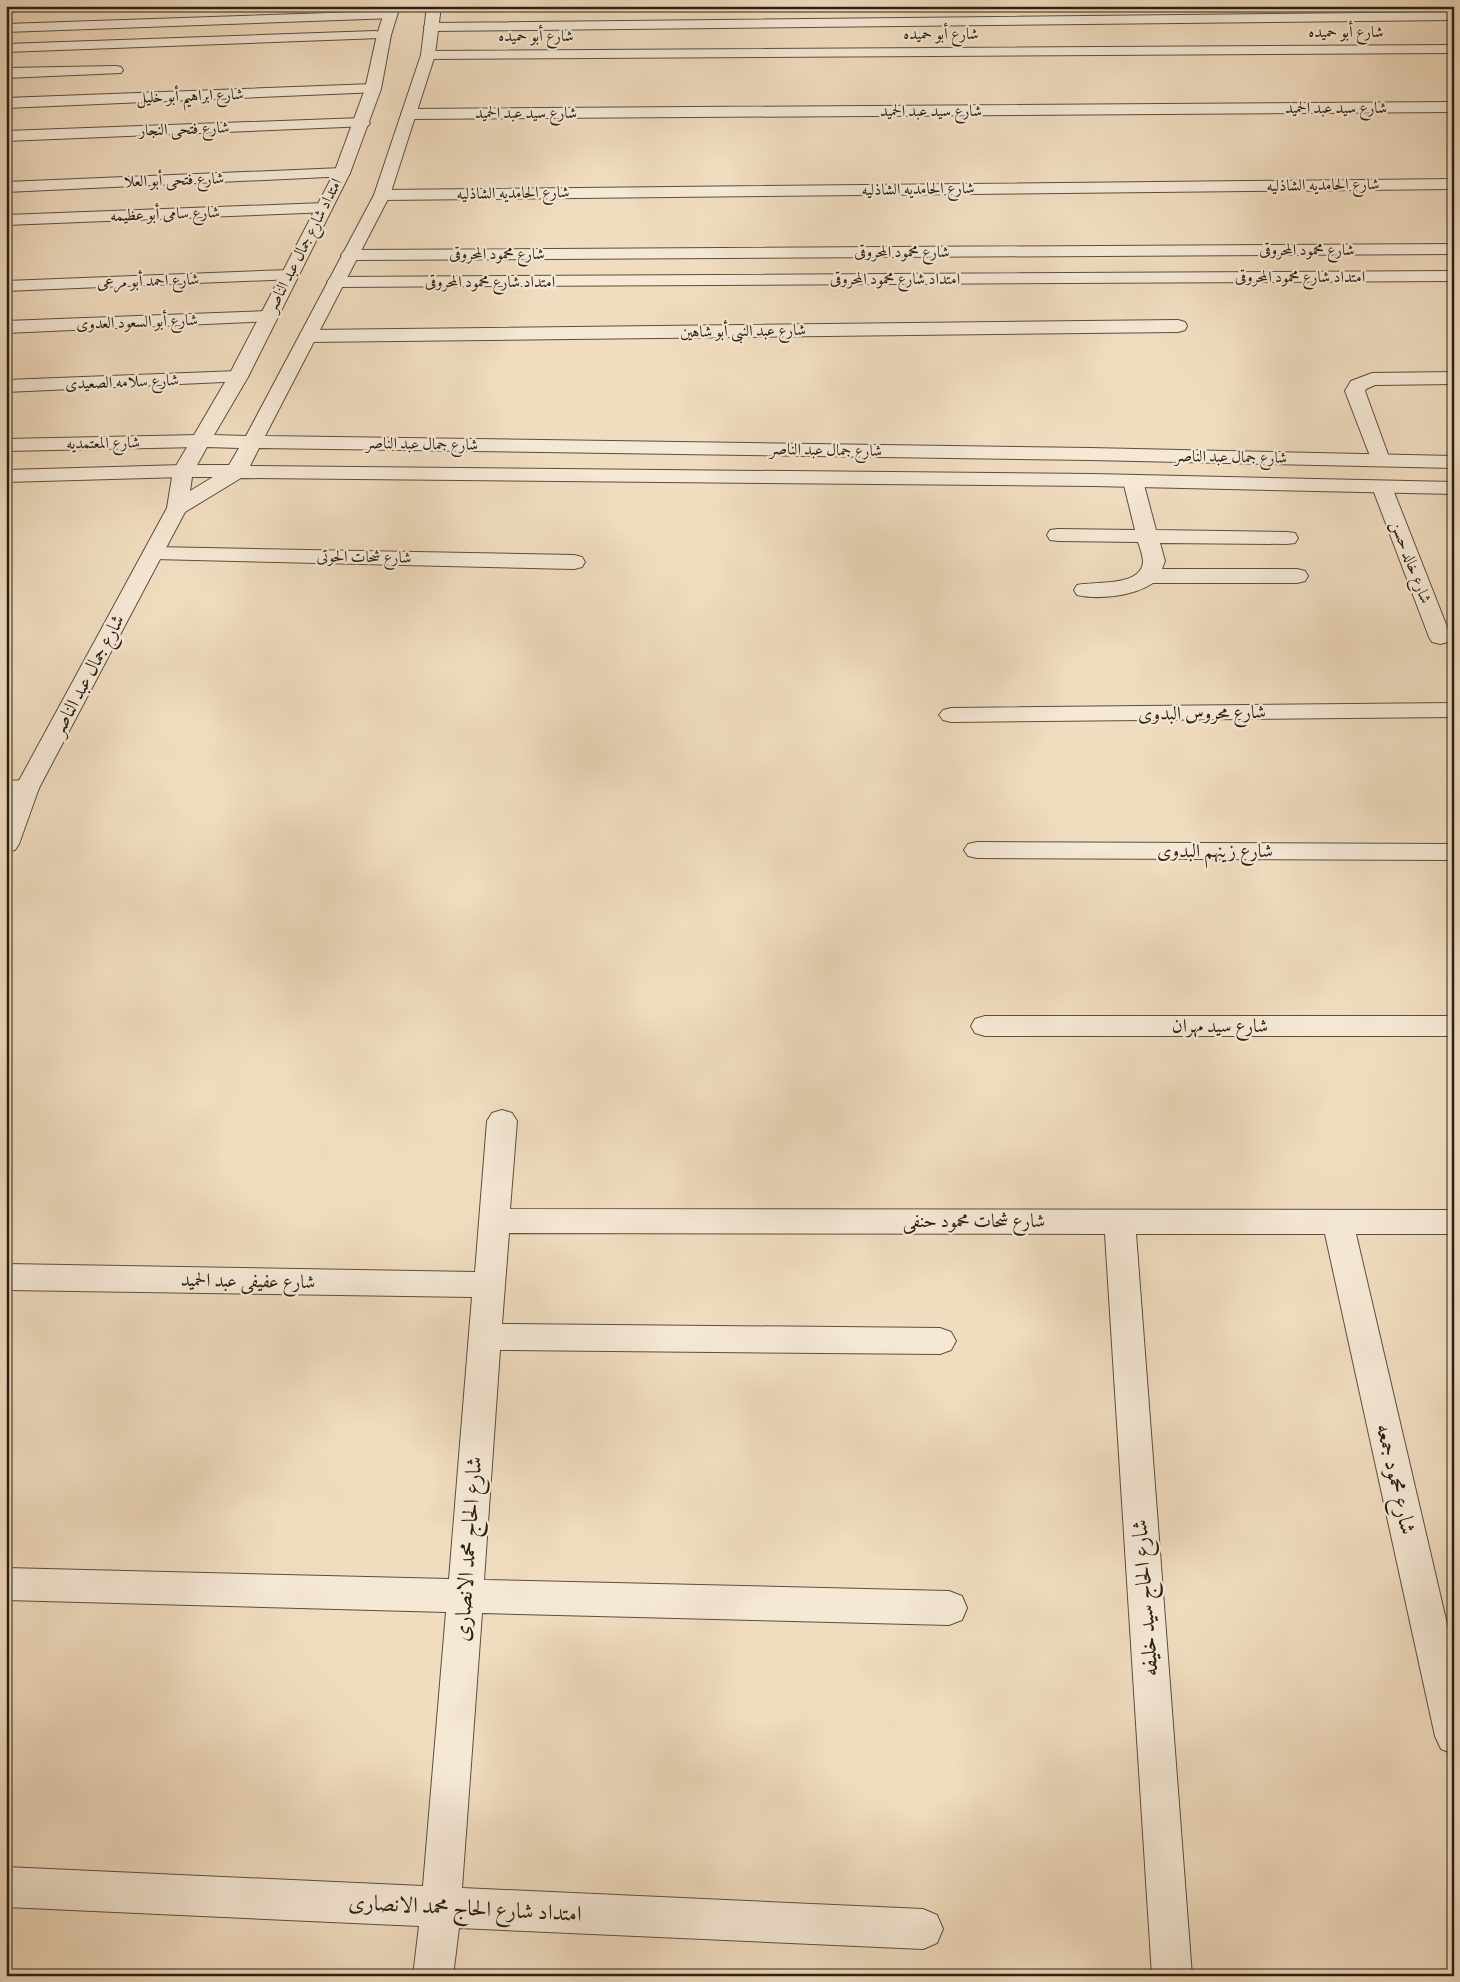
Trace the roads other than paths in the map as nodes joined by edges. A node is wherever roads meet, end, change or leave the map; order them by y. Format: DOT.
graph roads {
  1 [pos="434,6"];
  2 [pos="391,11"];
  3 [pos="1454,16"];
  4 [pos="431,27"];
  5 [pos="6,28"];
  6 [pos="384,35"];
  7 [pos="6,48"];
  8 [pos="1454,49"];
  9 [pos="428,54"];
  10 [pos="116,70"];
  11 [pos="6,74"];
  12 [pos="373,89"];
  13 [pos="6,102"];
  14 [pos="1454,107"];
  15 [pos="409,114"];
  16 [pos="362,123"];
  17 [pos="6,136"];
  18 [pos="342,173"];
  19 [pos="1454,184"];
  20 [pos="6,187"];
  21 [pos="382,195"];
  22 [pos="324,208"];
  23 [pos="6,220"];
  24 [pos="1454,249"];
  25 [pos="350,255"];
  26 [pos="289,275"];
  27 [pos="1454,276"];
  28 [pos="336,282"];
  29 [pos="6,286"];
  30 [pos="267,317"];
  31 [pos="1178,326"];
  32 [pos="6,327"];
  33 [pos="309,336"];
  34 [pos="238,377"];
  35 [pos="1454,378"];
  36 [pos="6,386"];
  37 [pos="199,441"];
  38 [pos="252,442"];
  39 [pos="6,445"];
  40 [pos="1090,454"];
  41 [pos="1380,460"];
  42 [pos="1454,462"];
  43 [pos="183,471"];
  44 [pos="236,472"];
  45 [pos="6,476"];
  46 [pos="1093,480"];
  47 [pos="1133,481"];
  48 [pos="1382,487"];
  49 [pos="1454,488"];
  50 [pos="177,508"];
  51 [pos="1058,534"];
  52 [pos="1148,536"];
  53 [pos="1287,538"];
  54 [pos="154,553"];
  55 [pos="574,562"];
  56 [pos="1150,576"];
  57 [pos="1298,576"];
  58 [pos="1085,590"];
  59 [pos="1440,638"];
  60 [pos="1454,710"];
  61 [pos="951,715"];
  62 [pos="17,789"];
  63 [pos="6,844"];
  64 [pos="977,850"];
  65 [pos="1454,852"];
  66 [pos="986,1026"];
  67 [pos="1454,1026"];
  68 [pos="502,1121"];
  69 [pos="494,1221"];
  70 [pos="1120,1221"];
  71 [pos="1338,1222"];
  72 [pos="1454,1222"];
  73 [pos="6,1277"];
  74 [pos="489,1285"];
  75 [pos="485,1337"];
  76 [pos="940,1341"];
  77 [pos="6,1584"];
  78 [pos="465,1596"];
  79 [pos="950,1608"];
  80 [pos="1454,1736"];
  81 [pos="6,1887"];
  82 [pos="440,1908"];
  83 [pos="923,1929"];
  84 [pos="433,1976"];
  85 [pos="1172,1976"];
  1 -- 4 [label="street"];
  2 -- 5 [label="street"];
  2 -- 6 [label="street, امتداد شارع جمال عبد الناصر"];
  3 -- 4 [label="street"];
  4 -- 9 [label="street"];
  6 -- 7 [label="street"];
  6 -- 12 [label="street, امتداد شارع جمال عبد الناصر"];
  8 -- 9 [label="street, شارع أبو حميده"];
  9 -- 15 [label="street"];
  10 -- 11 [label="street"];
  12 -- 13 [label="street, شارع ابراهيم أبو خليل"];
  12 -- 16 [label="street, امتداد شارع جمال عبد الناصر"];
  14 -- 15 [label="street, شارع سيد عبد الحميد"];
  15 -- 21 [label="street"];
  16 -- 17 [label="street, شارع فتحى النجار"];
  16 -- 18 [label="street, امتداد شارع جمال عبد الناصر"];
  18 -- 20 [label="street, شارع فتحى أبو العلا"];
  18 -- 22 [label="street, امتداد شارع جمال عبد الناصر"];
  19 -- 21 [label="street, شارع الحامديه الشاذليه"];
  21 -- 25 [label="street"];
  22 -- 23 [label="street, شارع سامى أبو عظيمه"];
  22 -- 26 [label="street, امتداد شارع جمال عبد الناصر"];
  24 -- 25 [label="street, شارع محمود المحروقى"];
  25 -- 28 [label="street"];
  26 -- 29 [label="street, شارع احمد أبو مرعى"];
  26 -- 30 [label="street, امتداد شارع جمال عبد الناصر"];
  27 -- 28 [label="street, امتداد شارع محمود المحروقى"];
  28 -- 33 [label="street"];
  30 -- 32 [label="street, شارع أبو السعود العدوى"];
  30 -- 34 [label="street, امتداد شارع جمال عبد الناصر"];
  31 -- 33 [label="street, شارع عبد النبى أبو شاهين"];
  33 -- 38 [label="street"];
  34 -- 36 [label="street, شارع سلامه الصعيدى"];
  34 -- 37 [label="street, امتداد شارع جمال عبد الناصر"];
  35 -- 41 [label="street"];
  37 -- 38 [label="street, شارع جمال عبد الناصر"];
  37 -- 39 [label="street, شارع المعتمديه"];
  37 -- 43 [label="street, امتداد شارع جمال عبد الناصر"];
  38 -- 40 [label="street, شارع جمال عبد الناصر"];
  38 -- 44 [label="street"];
  40 -- 41 [label="street, شارع جمال عبد الناصر"];
  40 -- 46 [label="street"];
  41 -- 42 [label="street, شارع جمال عبد الناصر"];
  43 -- 44 [label="street, شارع جمال عبد الناصر"];
  43 -- 45 [label="street, شارع المعتمديه"];
  43 -- 50 [label="street, شارع جمال عبد الناصر"];
  44 -- 46 [label="street, شارع جمال عبد الناصر"];
  44 -- 50 [label="street"];
  46 -- 47 [label="street, شارع جمال عبد الناصر"];
  47 -- 48 [label="street, شارع جمال عبد الناصر"];
  47 -- 52 [label="street"];
  48 -- 49 [label="street, شارع جمال عبد الناصر"];
  48 -- 59 [label="street, شارع خالد حسن"];
  50 -- 54 [label="street, شارع جمال عبد الناصر"];
  51 -- 52 [label="street"];
  52 -- 53 [label="street"];
  52 -- 56 [label="street"];
  54 -- 55 [label="street, شارع شحات الحوتى"];
  54 -- 62 [label="street, شارع جمال عبد الناصر"];
  56 -- 57 [label="street"];
  56 -- 58 [label="street"];
  60 -- 61 [label="street, شارع محروس البدوى"];
  62 -- 63 [label="street, شارع جمال عبد الناصر"];
  64 -- 65 [label="street, شارع زينهم البدوى"];
  66 -- 67 [label="street, شارع سيد مهران"];
  68 -- 69 [label="street, شارع الحاج محمد الانصارى"];
  69 -- 70 [label="street, شارع شحات محمود حنفى"];
  69 -- 74 [label="street, شارع الحاج محمد الانصارى"];
  70 -- 71 [label="street, شارع شحات محمود حنفى"];
  70 -- 85 [label="street, شارع الحاج سيد خليفه"];
  71 -- 72 [label="street, شارع شحات محمود حنفى"];
  71 -- 80 [label="street, شارع محمود جمعه"];
  73 -- 74 [label="street, شارع عفيفى عبد الحميد"];
  74 -- 75 [label="street, شارع الحاج محمد الانصارى"];
  75 -- 76 [label="street"];
  75 -- 78 [label="street, شارع الحاج محمد الانصارى"];
  77 -- 78 [label="street"];
  78 -- 79 [label="street"];
  78 -- 82 [label="street, شارع الحاج محمد الانصارى"];
  81 -- 82 [label="street, امتداد شارع الحاج محمد الانصارى"];
  82 -- 83 [label="street, امتداد شارع الحاج محمد الانصارى"];
  82 -- 84 [label="street, شارع الحاج محمد الانصارى"];
}
